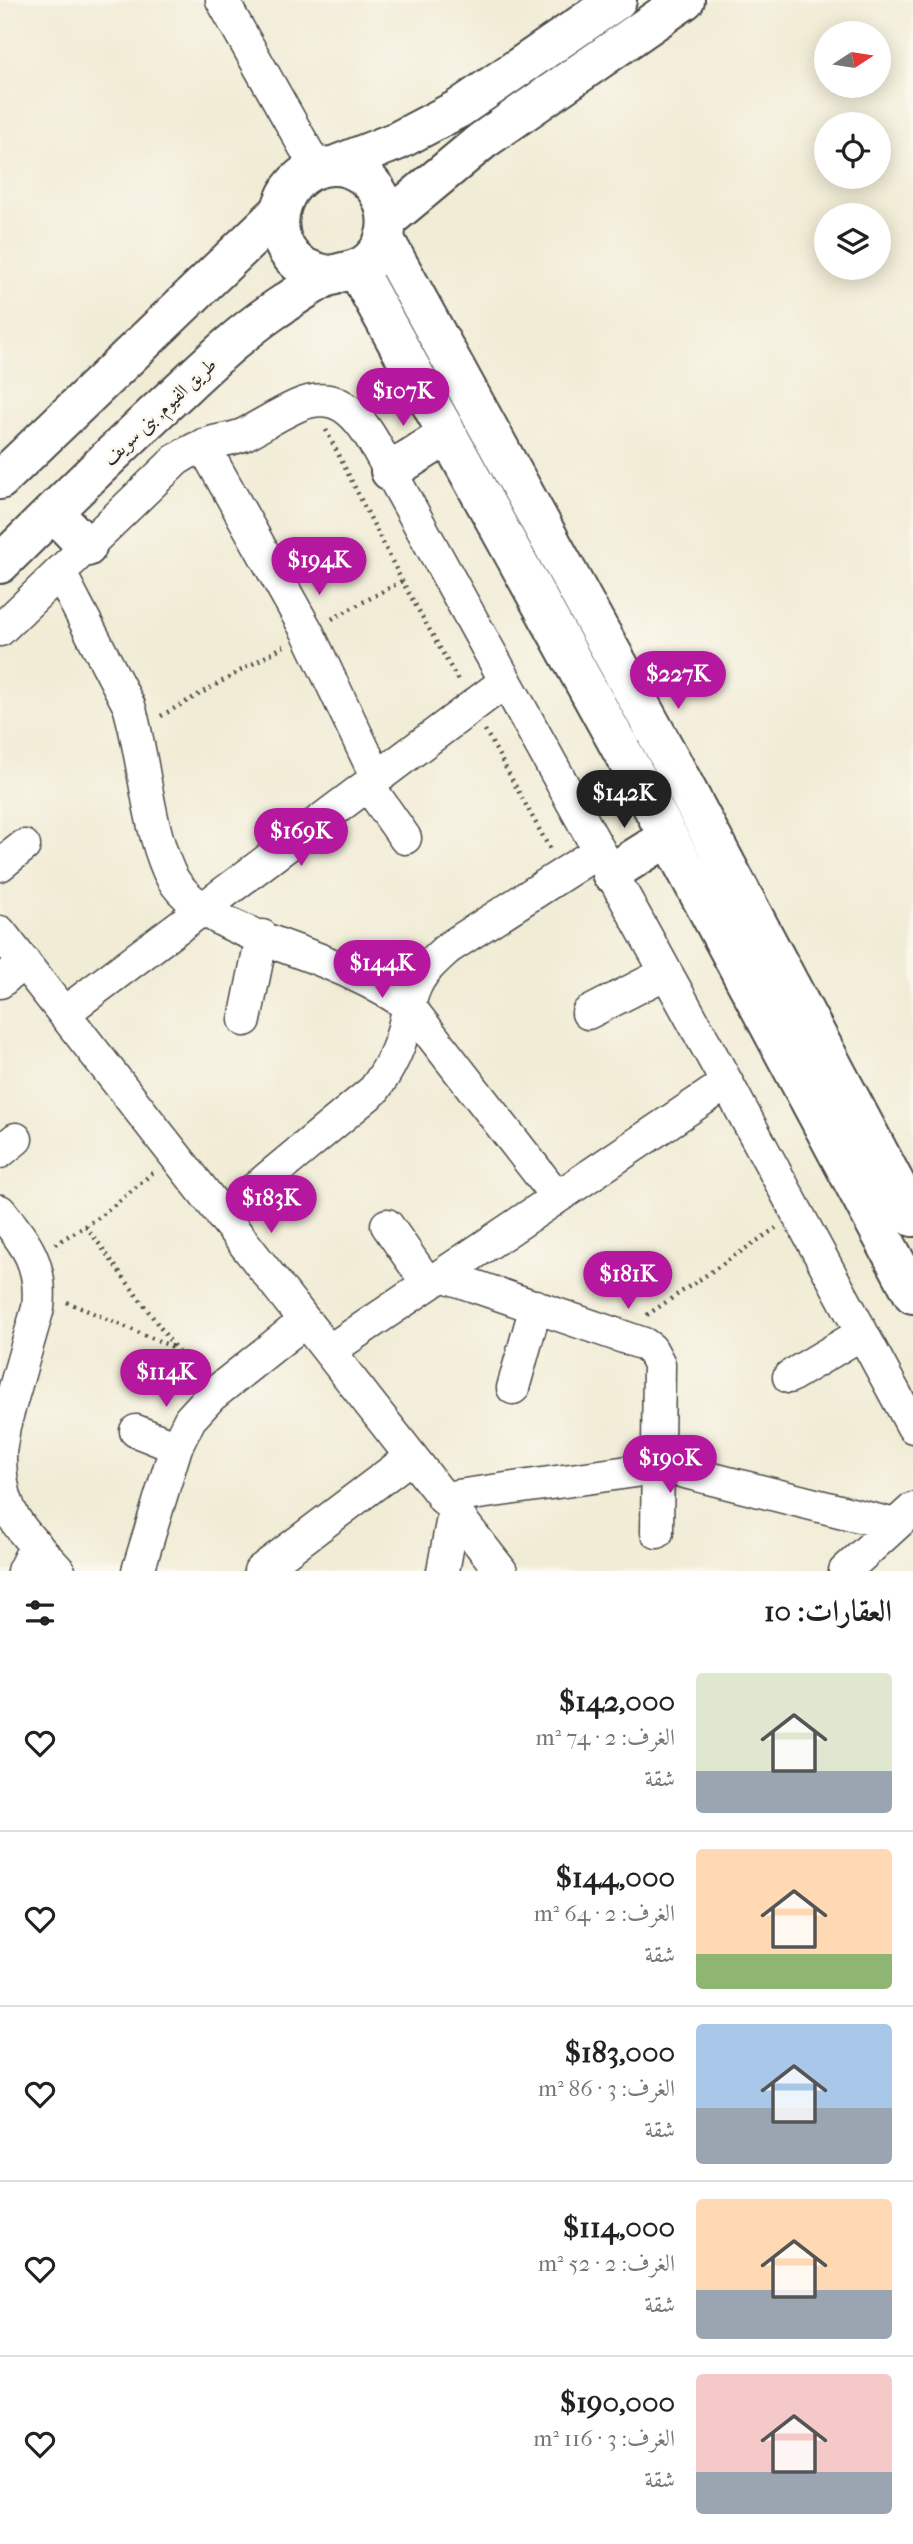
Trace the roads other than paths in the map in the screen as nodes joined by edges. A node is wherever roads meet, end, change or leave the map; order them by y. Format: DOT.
graph roads {
  1 [pos="222,0"];
  2 [pos="617,0"];
  3 [pos="685,0"];
  4 [pos="325,168"];
  5 [pos="278,213"];
  6 [pos="386,229"];
  7 [pos="344,273"];
  8 [pos="448,435"];
  9 [pos="203,445"];
  10 [pos="390,471"];
  11 [pos="0,480"];
  12 [pos="53,512"];
  13 [pos="87,547"];
  14 [pos="0,564"];
  15 [pos="60,573"];
  16 [pos="0,630"];
  17 [pos="506,681"];
  18 [pos="672,762"];
  19 [pos="372,782"];
  20 [pos="639,782"];
  21 [pos="668,837"];
  22 [pos="405,838"];
  23 [pos="605,862"];
  24 [pos="202,909"];
  25 [pos="0,932"];
  26 [pos="262,936"];
  27 [pos="12,972"];
  28 [pos="666,972"];
  29 [pos="408,1005"];
  30 [pos="64,1013"];
  31 [pos="588,1013"];
  32 [pos="245,1020"];
  33 [pos="727,1083"];
  34 [pos="557,1197"];
  35 [pos="0,1211"];
  36 [pos="222,1216"];
  37 [pos="913,1217"];
  38 [pos="387,1225"];
  39 [pos="435,1280"];
  40 [pos="913,1294"];
  41 [pos="536,1306"];
  42 [pos="304,1321"];
  43 [pos="861,1334"];
  44 [pos="329,1352"];
  45 [pos="789,1377"];
  46 [pos="513,1388"];
  47 [pos="913,1427"];
  48 [pos="136,1431"];
  49 [pos="1,1439"];
  50 [pos="176,1447"];
  51 [pos="411,1457"];
  52 [pos="657,1468"];
  53 [pos="2,1497"];
  54 [pos="449,1505"];
  55 [pos="904,1517"];
  56 [pos="657,1532"];
  57 [pos="29,1558"];
  58 [pos="59,1571"];
  59 [pos="138,1571"];
  60 [pos="260,1571"];
  61 [pos="443,1571"];
  62 [pos="501,1571"];
  63 [pos="845,1571"];
  1 -- 4 [label="street"];
  2 -- 4 [label="main road"];
  3 -- 6 [label="main road"];
  4 -- 5 [label="main road"];
  4 -- 6 [label="main road"];
  5 -- 7 [label="main road"];
  5 -- 11 [label="main road"];
  6 -- 7 [label="main road"];
  6 -- 18 [label="main road"];
  7 -- 8 [label="main road"];
  7 -- 12 [label="main road, طريق الفيوم, بنى سويف"];
  8 -- 10 [label="main road"];
  8 -- 20 [label="main road"];
  9 -- 10 [label="street"];
  9 -- 13 [label="street"];
  9 -- 19 [label="street"];
  10 -- 17 [label="street"];
  12 -- 13 [label="main road"];
  12 -- 14 [label="main road, طريق الفيوم, بنى سويف"];
  13 -- 15 [label="street"];
  15 -- 16 [label="street"];
  15 -- 24 [label="street"];
  17 -- 19 [label="street"];
  17 -- 23 [label="street"];
  18 -- 20 [label="main road"];
  18 -- 37 [label="main road"];
  19 -- 22 [label="street"];
  19 -- 24 [label="street"];
  20 -- 21 [label="main road"];
  21 -- 23 [label="main road"];
  21 -- 40 [label="main road"];
  23 -- 28 [label="street"];
  23 -- 29 [label="street"];
  24 -- 26 [label="street"];
  24 -- 30 [label="street"];
  25 -- 27 [label="street"];
  26 -- 29 [label="street"];
  26 -- 32 [label="street"];
  27 -- 30 [label="street"];
  28 -- 31 [label="street"];
  28 -- 33 [label="street"];
  29 -- 34 [label="street"];
  29 -- 36 [label="street"];
  30 -- 36 [label="street"];
  33 -- 34 [label="street"];
  33 -- 43 [label="street"];
  34 -- 39 [label="street"];
  35 -- 49 [label="street"];
  36 -- 42 [label="street"];
  38 -- 39 [label="street"];
  39 -- 41 [label="street"];
  39 -- 44 [label="street"];
  41 -- 46 [label="street"];
  41 -- 52 [label="street"];
  42 -- 44 [label="street"];
  42 -- 50 [label="street"];
  43 -- 45 [label="street"];
  43 -- 47 [label="street"];
  44 -- 51 [label="street"];
  48 -- 50 [label="street"];
  49 -- 53 [label="street"];
  50 -- 59 [label="street"];
  51 -- 54 [label="street"];
  51 -- 60 [label="street"];
  52 -- 54 [label="street"];
  52 -- 55 [label="street"];
  52 -- 56 [label="street"];
  53 -- 57 [label="street"];
  54 -- 61 [label="street"];
  54 -- 62 [label="street"];
  55 -- 63 [label="street"];
  57 -- 58 [label="street"];
}
